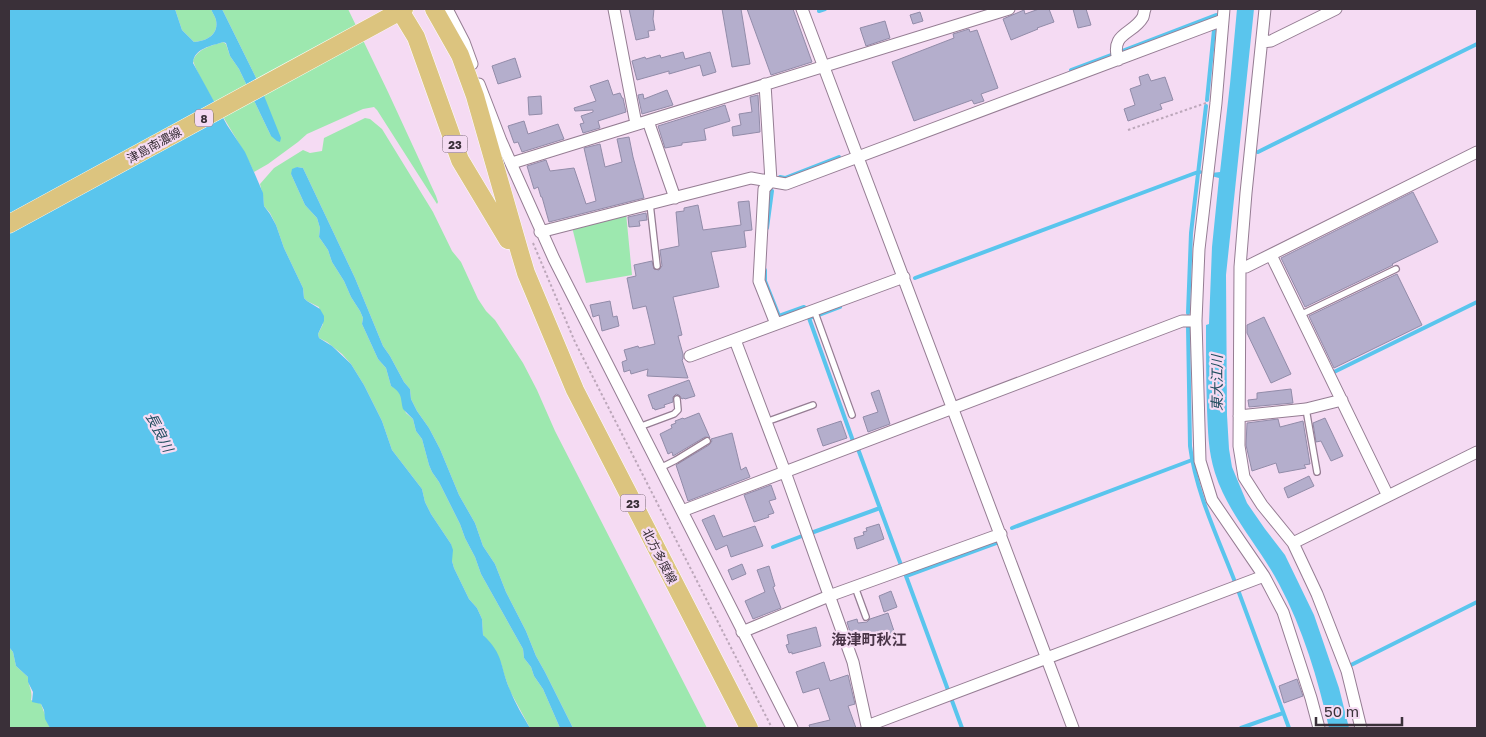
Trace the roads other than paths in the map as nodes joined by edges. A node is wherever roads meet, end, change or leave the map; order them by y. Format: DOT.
graph roads {
  1 [pos="401,9"];
  2 [pos="434,9"];
  3 [pos="447,9"];
  4 [pos="614,9"];
  5 [pos="802,9"];
  6 [pos="1009,9"];
  7 [pos="1145,9"];
  8 [pos="1265,9"];
  9 [pos="1336,9"];
  10 [pos="1223,14"];
  11 [pos="1262,42"];
  12 [pos="1118,60"];
  13 [pos="823,66"];
  14 [pos="765,84"];
  15 [pos="648,120"];
  16 [pos="636,124"];
  17 [pos="1477,152"];
  18 [pos="858,157"];
  19 [pos="512,163"];
  20 [pos="771,181"];
  21 [pos="675,198"];
  22 [pos="650,204"];
  23 [pos="9,224"];
  24 [pos="535,234"];
  25 [pos="1270,255"];
  26 [pos="657,266"];
  27 [pos="1240,267"];
  28 [pos="1396,269"];
  29 [pos="526,273"];
  30 [pos="904,277"];
  31 [pos="814,310"];
  32 [pos="1300,316"];
  33 [pos="1196,321"];
  34 [pos="776,324"];
  35 [pos="735,340"];
  36 [pos="690,356"];
  37 [pos="677,399"];
  38 [pos="1342,400"];
  39 [pos="813,406"];
  40 [pos="952,409"];
  41 [pos="1306,410"];
  42 [pos="852,414"];
  43 [pos="1238,416"];
  44 [pos="766,422"];
  45 [pos="639,427"];
  46 [pos="707,441"];
  47 [pos="1477,452"];
  48 [pos="660,468"];
  49 [pos="785,472"];
  50 [pos="1317,472"];
  51 [pos="1388,496"];
  52 [pos="682,511"];
  53 [pos="1001,534"];
  54 [pos="1293,543"];
  55 [pos="1264,576"];
  56 [pos="855,587"];
  57 [pos="830,596"];
  58 [pos="866,617"];
  59 [pos="742,632"];
  60 [pos="1047,657"];
  61 [pos="867,727"];
  62 [pos="749,728"];
  63 [pos="792,728"];
  64 [pos="1074,728"];
  65 [pos="1319,728"];
  66 [pos="1362,728"];
  1 -- 23 [label="main road, 津島南濃線 / 8"];
  1 -- 29 [label="main road, 23"];
  2 -- 29 [label="main road"];
  3 -- 19 [label="street"];
  4 -- 16 [label="street"];
  5 -- 13 [label="street"];
  6 -- 13 [label="street"];
  7 -- 12 [label="street"];
  8 -- 11 [label="street"];
  9 -- 11 [label="street"];
  10 -- 12 [label="street"];
  10 -- 33 [label="street"];
  11 -- 27 [label="street"];
  12 -- 18 [label="street"];
  13 -- 14 [label="street"];
  13 -- 18 [label="street"];
  14 -- 15 [label="street"];
  14 -- 20 [label="street"];
  15 -- 16 [label="street"];
  15 -- 21 [label="street"];
  16 -- 19 [label="street"];
  17 -- 25 [label="street"];
  18 -- 20 [label="street"];
  18 -- 30 [label="street"];
  19 -- 24 [label="street"];
  20 -- 21 [label="street"];
  20 -- 34 [label="street"];
  21 -- 22 [label="street"];
  22 -- 24 [label="street"];
  22 -- 26 [label="lane"];
  24 -- 45 [label="street"];
  25 -- 27 [label="street"];
  25 -- 32 [label="street"];
  27 -- 43 [label="street"];
  28 -- 32 [label="lane"];
  29 -- 62 [label="main road, 北方多度線 / 23"];
  30 -- 31 [label="street"];
  30 -- 40 [label="street"];
  31 -- 34 [label="street"];
  31 -- 42 [label="lane"];
  32 -- 38 [label="street"];
  33 -- 40 [label="street"];
  33 -- 55 [label="street"];
  34 -- 35 [label="street"];
  35 -- 36 [label="street"];
  35 -- 44 [label="street"];
  37 -- 45 [label="lane"];
  38 -- 41 [label="street"];
  38 -- 51 [label="street"];
  39 -- 44 [label="lane"];
  40 -- 49 [label="street"];
  40 -- 53 [label="street"];
  41 -- 43 [label="street"];
  41 -- 50 [label="lane"];
  43 -- 54 [label="street"];
  44 -- 49 [label="street"];
  45 -- 48 [label="street"];
  46 -- 48 [label="lane"];
  47 -- 51 [label="street"];
  48 -- 52 [label="street"];
  49 -- 52 [label="street"];
  49 -- 57 [label="street"];
  51 -- 54 [label="street"];
  52 -- 59 [label="street"];
  53 -- 56 [label="street"];
  53 -- 60 [label="street"];
  54 -- 66 [label="street"];
  55 -- 60 [label="street"];
  55 -- 65 [label="street"];
  56 -- 57 [label="street"];
  56 -- 58 [label="lane"];
  57 -- 59 [label="street"];
  57 -- 61 [label="street"];
  59 -- 63 [label="street"];
  60 -- 61 [label="street"];
  60 -- 64 [label="street"];
}
